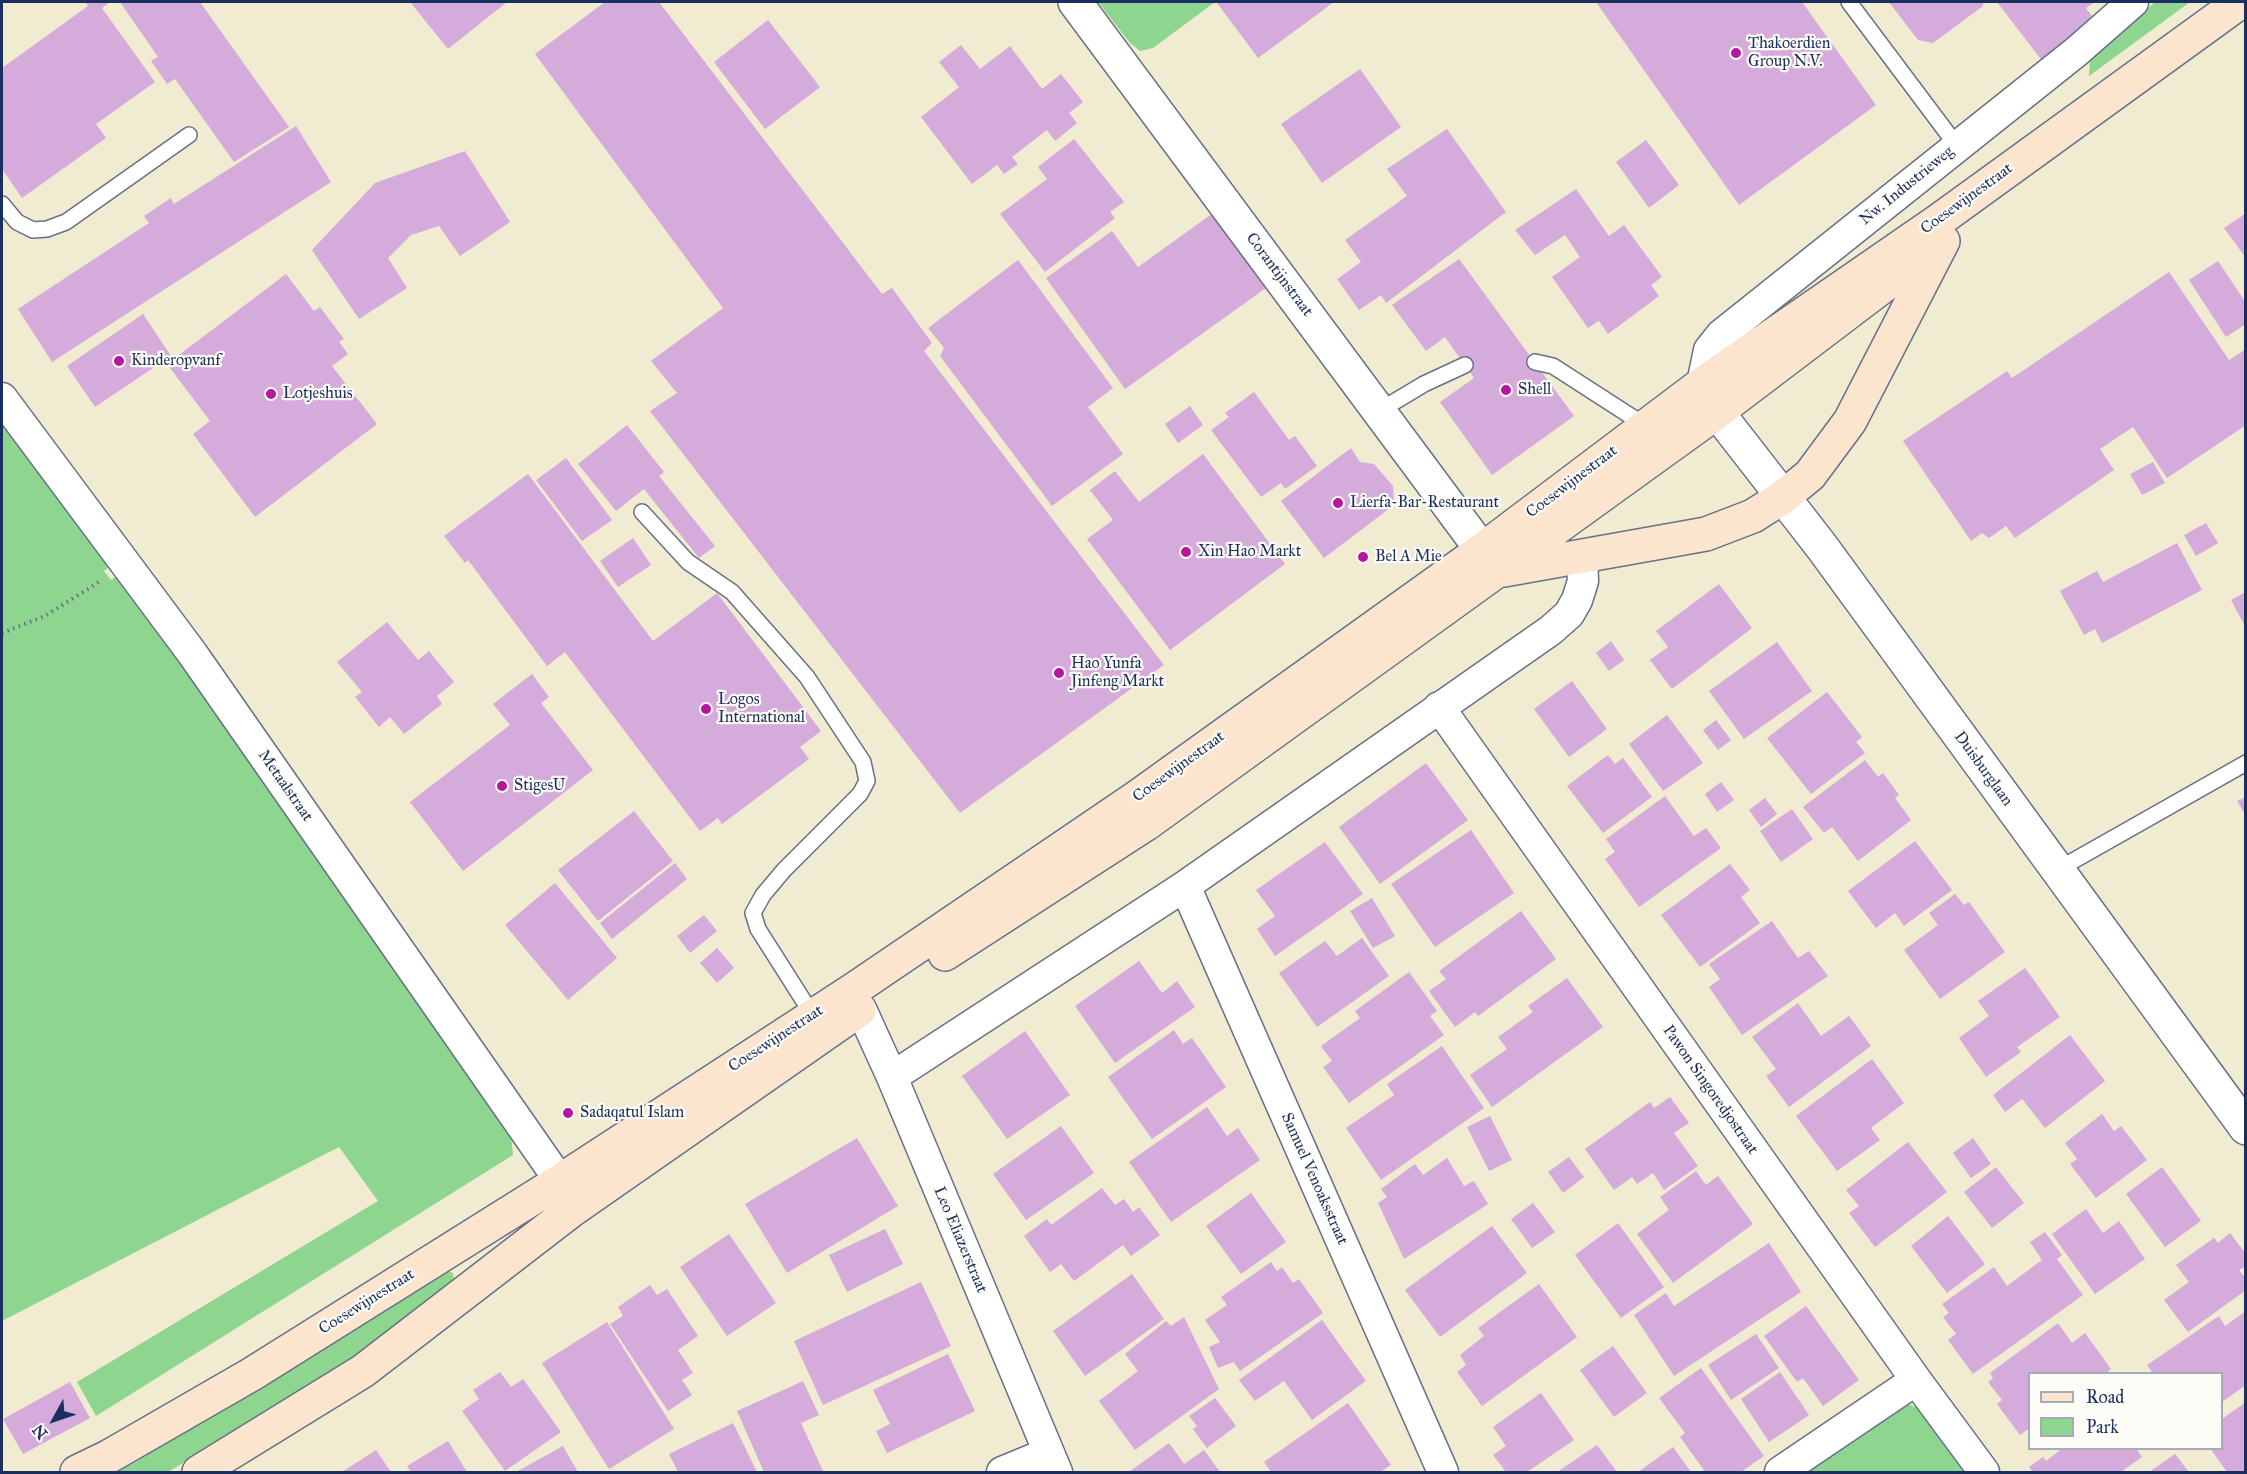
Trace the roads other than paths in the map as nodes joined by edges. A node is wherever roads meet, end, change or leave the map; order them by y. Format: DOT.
graph roads {
  1 [pos="1075,2"];
  2 [pos="1849,2"];
  3 [pos="2133,2"];
  4 [pos="2240,2"];
  5 [pos="2246,23"];
  6 [pos="189,135"];
  7 [pos="1957,146"];
  8 [pos="2,204"];
  9 [pos="1942,241"];
  10 [pos="1535,362"];
  11 [pos="1465,365"];
  12 [pos="1702,384"];
  13 [pos="2,398"];
  14 [pos="1379,411"];
  15 [pos="1718,412"];
  16 [pos="1646,426"];
  17 [pos="1783,497"];
  18 [pos="642,512"];
  19 [pos="1582,556"];
  20 [pos="1489,560"];
  21 [pos="1439,707"];
  22 [pos="2246,763"];
  23 [pos="2057,870"];
  24 [pos="1185,886"];
  25 [pos="861,1009"];
  26 [pos="812,1014"];
  27 [pos="892,1077"];
  28 [pos="2246,1128"];
  29 [pos="560,1181"];
  30 [pos="1916,1380"];
  31 [pos="1052,1463"];
  32 [pos="77,1473"];
  33 [pos="199,1473"];
  34 [pos="1002,1473"];
  35 [pos="1443,1473"];
  36 [pos="1779,1473"];
  37 [pos="1984,1473"];
  1 -- 14 [label="street, Corantijnstraat"];
  2 -- 7 [label="lane"];
  3 -- 7 [label="street, Nw. Industrieweg"];
  4 -- 12 [label="main road, Coesewijnestraat"];
  5 -- 9 [label="main road, Coesewijnestraat"];
  6 -- 8 [label="lane"];
  7 -- 12 [label="street, Nw. Industrieweg"];
  9 -- 15 [label="main road, Coesewijnestraat"];
  9 -- 17 [label="main road"];
  10 -- 16 [label="lane"];
  11 -- 14 [label="lane"];
  12 -- 16 [label="main road, Coesewijnestraat"];
  13 -- 29 [label="street, Metaalstraat"];
  14 -- 20 [label="street, Corantijnstraat"];
  15 -- 17 [label="street, Duisburglaan"];
  15 -- 20 [label="main road, Coesewijnestraat"];
  16 -- 20 [label="main road, Coesewijnestraat"];
  17 -- 19 [label="main road"];
  17 -- 23 [label="street, Duisburglaan"];
  18 -- 26 [label="lane"];
  19 -- 20 [label="main road"];
  19 -- 21 [label="street"];
  20 -- 25 [label="main road, Coesewijnestraat"];
  20 -- 26 [label="main road, Coesewijnestraat"];
  21 -- 24 [label="street"];
  21 -- 30 [label="street, Pawon Singoredjostraat"];
  22 -- 23 [label="lane"];
  23 -- 28 [label="street, Duisburglaan"];
  24 -- 27 [label="street"];
  24 -- 35 [label="street, Samuel Venoaksstraat"];
  25 -- 27 [label="street, Leo Eliazerstraat"];
  25 -- 33 [label="main road, Coesewijnestraat"];
  26 -- 29 [label="main road, Coesewijnestraat"];
  27 -- 31 [label="street, Leo Eliazerstraat"];
  29 -- 32 [label="main road, Coesewijnestraat"];
  30 -- 36 [label="street"];
  30 -- 37 [label="street, Pawon Singoredjostraat"];
  31 -- 34 [label="street"];
}
